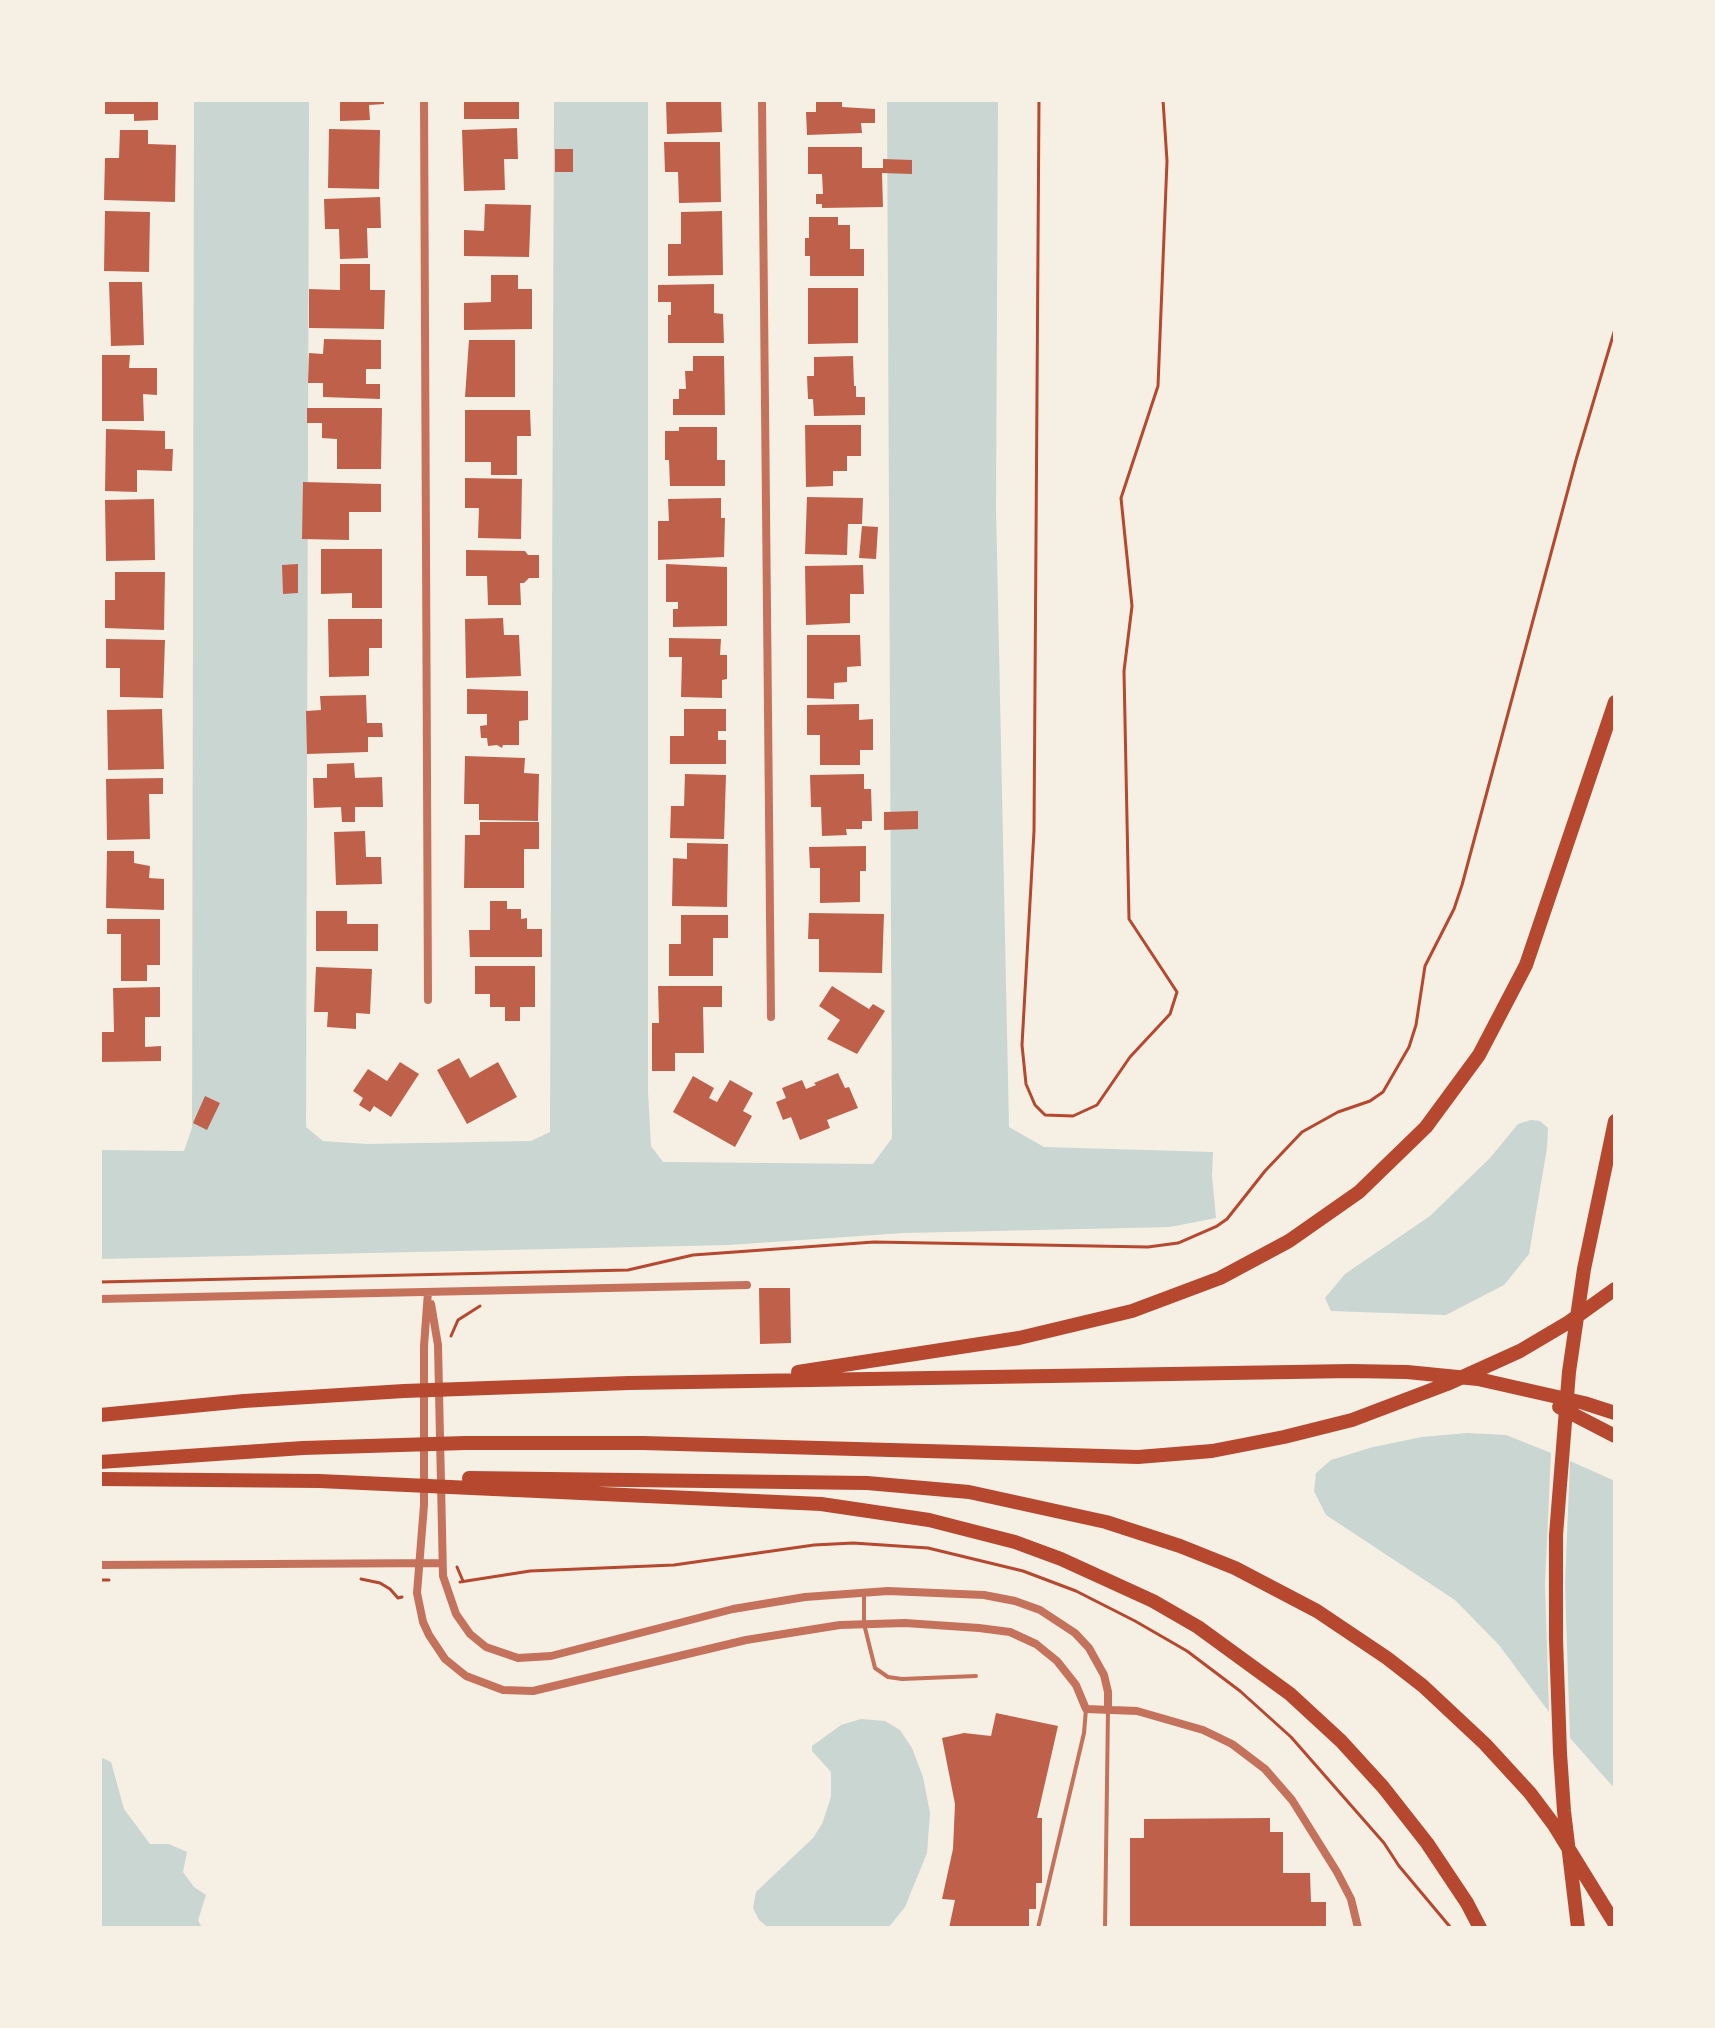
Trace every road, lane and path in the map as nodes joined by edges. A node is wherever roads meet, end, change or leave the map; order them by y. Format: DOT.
graph roads {
  1 [pos="424,100"];
  2 [pos="762,100"];
  3 [pos="1039,100"];
  4 [pos="1163,100"];
  5 [pos="1615,329"];
  6 [pos="1615,702"];
  7 [pos="428,1000"];
  8 [pos="771,1017"];
  9 [pos="1615,1121"];
  10 [pos="479,1274"];
  11 [pos="100,1282"];
  12 [pos="747,1285"];
  13 [pos="1615,1289"];
  14 [pos="480,1290"];
  15 [pos="428,1292"];
  16 [pos="100,1299"];
  17 [pos="449,1344"];
  18 [pos="748,1380"];
  19 [pos="1503,1384"];
  20 [pos="1615,1413"];
  21 [pos="100,1415"];
  22 [pos="1615,1436"];
  23 [pos="100,1462"];
  24 [pos="100,1479"];
  25 [pos="468,1483"];
  26 [pos="455,1556"];
  27 [pos="419,1563"];
  28 [pos="442,1563"];
  29 [pos="100,1565"];
  30 [pos="355,1578"];
  31 [pos="100,1580"];
  32 [pos="116,1580"];
  33 [pos="463,1581"];
  34 [pos="864,1592"];
  35 [pos="405,1596"];
  36 [pos="864,1624"];
  37 [pos="976,1676"];
  38 [pos="1086,1709"];
  39 [pos="1108,1710"];
  40 [pos="1615,1924"];
  41 [pos="1038,1928"];
  42 [pos="1105,1928"];
  43 [pos="1358,1928"];
  44 [pos="1480,1928"];
  45 [pos="1578,1928"];
  1 -- 7 [label="street"];
  2 -- 8 [label="street"];
  3 -- 4 [label="path"];
  5 -- 10 [label="path"];
  6 -- 18 [label="highway"];
  9 -- 45 [label="highway"];
  10 -- 11 [label="path"];
  10 -- 14 [label="path"];
  12 -- 14 [label="street"];
  13 -- 23 [label="highway"];
  14 -- 15 [label="street"];
  14 -- 17 [label="path"];
  15 -- 16 [label="street"];
  15 -- 27 [label="street"];
  15 -- 28 [label="street"];
  18 -- 19 [label="highway"];
  18 -- 21 [label="highway"];
  19 -- 20 [label="highway"];
  19 -- 22 [label="highway"];
  24 -- 25 [label="highway"];
  25 -- 40 [label="highway"];
  25 -- 44 [label="highway"];
  26 -- 33 [label="path"];
  27 -- 28 [label="street"];
  27 -- 29 [label="street"];
  27 -- 36 [label="street"];
  28 -- 34 [label="street"];
  30 -- 35 [label="path"];
  31 -- 32 [label="path"];
  34 -- 36 [label="lane"];
  34 -- 39 [label="street"];
  36 -- 37 [label="lane"];
  36 -- 38 [label="street"];
  38 -- 39 [label="street"];
  38 -- 41 [label="lane"];
  39 -- 42 [label="lane"];
  39 -- 43 [label="street"];
}
